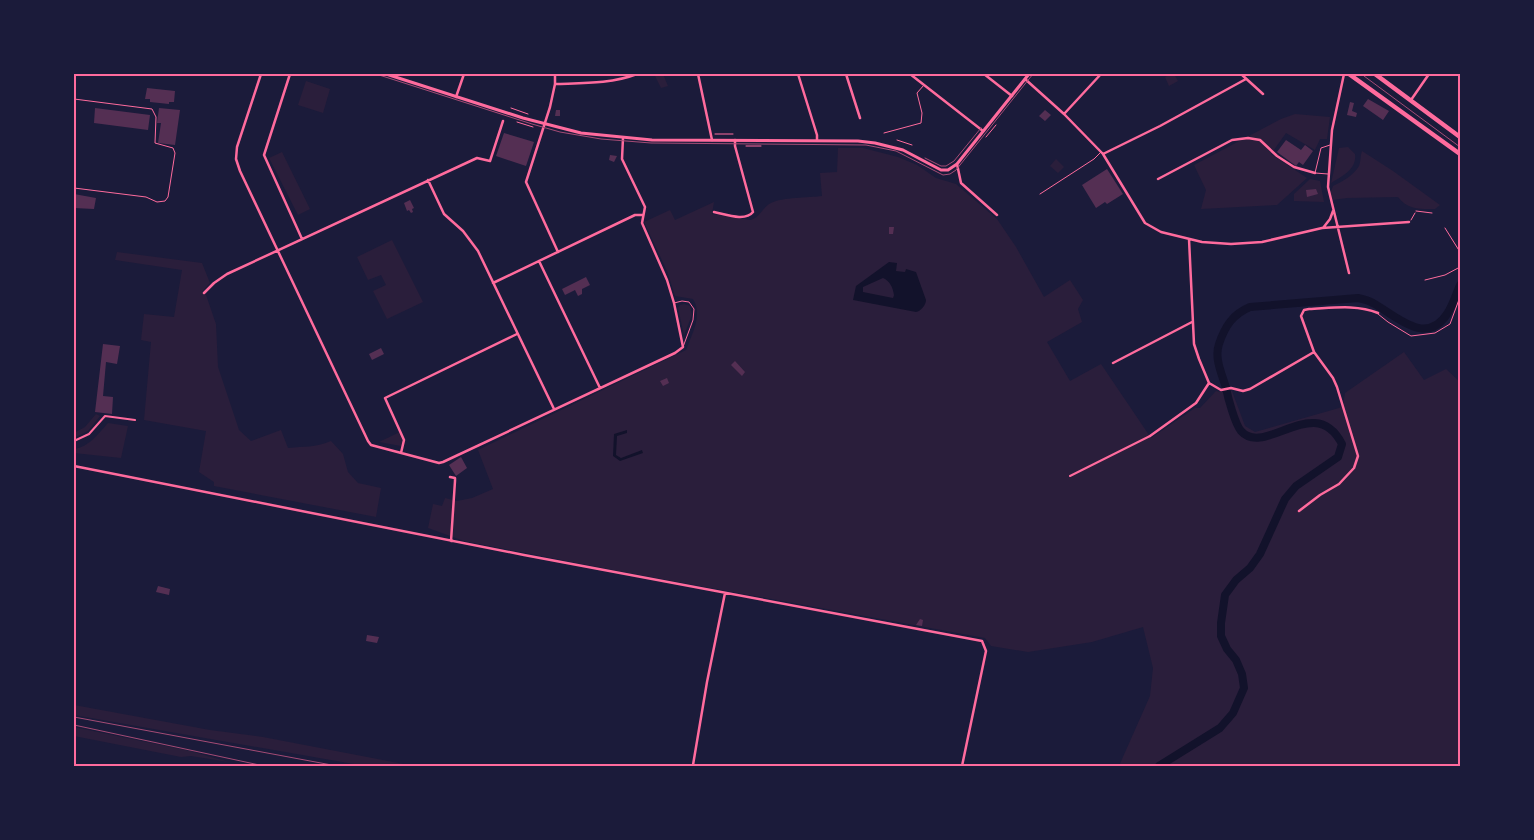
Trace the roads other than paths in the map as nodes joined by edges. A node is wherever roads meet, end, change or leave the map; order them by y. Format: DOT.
graph roads {
  1 [pos="261,74"];
  2 [pos="290,74"];
  3 [pos="386,74"];
  4 [pos="464,74"];
  5 [pos="555,74"];
  6 [pos="637,74"];
  7 [pos="698,74"];
  8 [pos="798,74"];
  9 [pos="846,74"];
  10 [pos="910,74"];
  11 [pos="986,74"];
  12 [pos="1029,74"];
  13 [pos="1101,74"];
  14 [pos="1241,74"];
  15 [pos="1344,74"];
  16 [pos="1349,74"];
  17 [pos="1374,74"];
  18 [pos="1429,74"];
  19 [pos="1025,79"];
  20 [pos="1246,79"];
  21 [pos="555,84"];
  22 [pos="924,85"];
  23 [pos="1263,94"];
  24 [pos="456,96"];
  25 [pos="1012,96"];
  26 [pos="74,99"];
  27 [pos="1411,100"];
  28 [pos="1064,114"];
  29 [pos="860,118"];
  30 [pos="503,121"];
  31 [pos="544,125"];
  32 [pos="983,132"];
  33 [pos="884,133"];
  34 [pos="1460,136"];
  35 [pos="622,138"];
  36 [pos="712,140"];
  37 [pos="735,140"];
  38 [pos="817,140"];
  39 [pos="1330,145"];
  40 [pos="1102,153"];
  41 [pos="1460,154"];
  42 [pos="957,164"];
  43 [pos="1315,173"];
  44 [pos="1328,174"];
  45 [pos="1158,179"];
  46 [pos="428,180"];
  47 [pos="74,188"];
  48 [pos="1040,194"];
  49 [pos="1333,210"];
  50 [pos="1416,211"];
  51 [pos="714,212"];
  52 [pos="1432,213"];
  53 [pos="643,215"];
  54 [pos="998,215"];
  55 [pos="1409,222"];
  56 [pos="1339,227"];
  57 [pos="1322,228"];
  58 [pos="1445,228"];
  59 [pos="302,239"];
  60 [pos="1189,239"];
  61 [pos="279,250"];
  62 [pos="558,252"];
  63 [pos="1460,252"];
  64 [pos="539,261"];
  65 [pos="1460,267"];
  66 [pos="1349,273"];
  67 [pos="1425,280"];
  68 [pos="493,283"];
  69 [pos="204,293"];
  70 [pos="1460,297"];
  71 [pos="674,303"];
  72 [pos="1378,314"];
  73 [pos="1192,322"];
  74 [pos="517,334"];
  75 [pos="683,347"];
  76 [pos="1314,352"];
  77 [pos="1113,363"];
  78 [pos="1209,383"];
  79 [pos="600,388"];
  80 [pos="554,410"];
  81 [pos="135,420"];
  82 [pos="1150,436"];
  83 [pos="74,441"];
  84 [pos="401,453"];
  85 [pos="74,466"];
  86 [pos="1070,476"];
  87 [pos="450,477"];
  88 [pos="1300,511"];
  89 [pos="452,540"];
  90 [pos="725,593"];
  91 [pos="693,765"];
  92 [pos="962,766"];
  1 -- 61 [label="street"];
  2 -- 59 [label="street"];
  3 -- 24 [label="street"];
  4 -- 24 [label="street"];
  5 -- 21 [label="street"];
  6 -- 21 [label="street"];
  7 -- 36 [label="street"];
  8 -- 38 [label="street"];
  9 -- 29 [label="street"];
  10 -- 22 [label="street"];
  11 -- 25 [label="street"];
  12 -- 19 [label="street"];
  13 -- 28 [label="street"];
  14 -- 20 [label="street"];
  15 -- 39 [label="street"];
  16 -- 41 [label="main road"];
  17 -- 27 [label="main road"];
  18 -- 27 [label="street"];
  19 -- 25 [label="street"];
  19 -- 28 [label="street"];
  20 -- 23 [label="street"];
  20 -- 40 [label="street"];
  21 -- 31 [label="street"];
  22 -- 32 [label="street"];
  22 -- 33 [label="lane"];
  24 -- 31 [label="street"];
  25 -- 32 [label="street"];
  26 -- 47 [label="lane"];
  27 -- 34 [label="main road"];
  28 -- 40 [label="street"];
  30 -- 46 [label="street"];
  31 -- 35 [label="street"];
  31 -- 62 [label="street"];
  32 -- 42 [label="street"];
  35 -- 36 [label="street"];
  35 -- 53 [label="street"];
  36 -- 37 [label="street"];
  37 -- 38 [label="street"];
  37 -- 51 [label="street"];
  38 -- 42 [label="street"];
  39 -- 43 [label="lane"];
  39 -- 44 [label="street"];
  40 -- 48 [label="lane"];
  40 -- 60 [label="street"];
  42 -- 54 [label="street"];
  43 -- 44 [label="lane"];
  43 -- 45 [label="street"];
  44 -- 49 [label="street"];
  46 -- 59 [label="street"];
  46 -- 68 [label="street"];
  49 -- 56 [label="street"];
  49 -- 57 [label="street"];
  50 -- 52 [label="lane"];
  53 -- 62 [label="street"];
  53 -- 71 [label="street"];
  55 -- 56 [label="street"];
  56 -- 57 [label="street"];
  56 -- 66 [label="street"];
  57 -- 60 [label="street"];
  58 -- 63 [label="lane"];
  59 -- 61 [label="street"];
  60 -- 73 [label="street"];
  61 -- 69 [label="street"];
  61 -- 84 [label="street"];
  62 -- 64 [label="street"];
  64 -- 68 [label="street"];
  64 -- 79 [label="street"];
  65 -- 67 [label="lane"];
  68 -- 74 [label="street"];
  70 -- 72 [label="lane"];
  71 -- 75 [label="street"];
  71 -- 75 [label="lane"];
  72 -- 76 [label="street"];
  73 -- 77 [label="street"];
  73 -- 78 [label="street"];
  74 -- 80 [label="street"];
  74 -- 84 [label="street"];
  75 -- 79 [label="street"];
  76 -- 78 [label="street"];
  76 -- 88 [label="street"];
  78 -- 82 [label="street"];
  79 -- 80 [label="street"];
  80 -- 84 [label="street"];
  81 -- 83 [label="street"];
  82 -- 86 [label="street"];
  85 -- 89 [label="street"];
  87 -- 89 [label="street"];
  89 -- 90 [label="street"];
  90 -- 91 [label="street"];
  90 -- 92 [label="street"];
}
